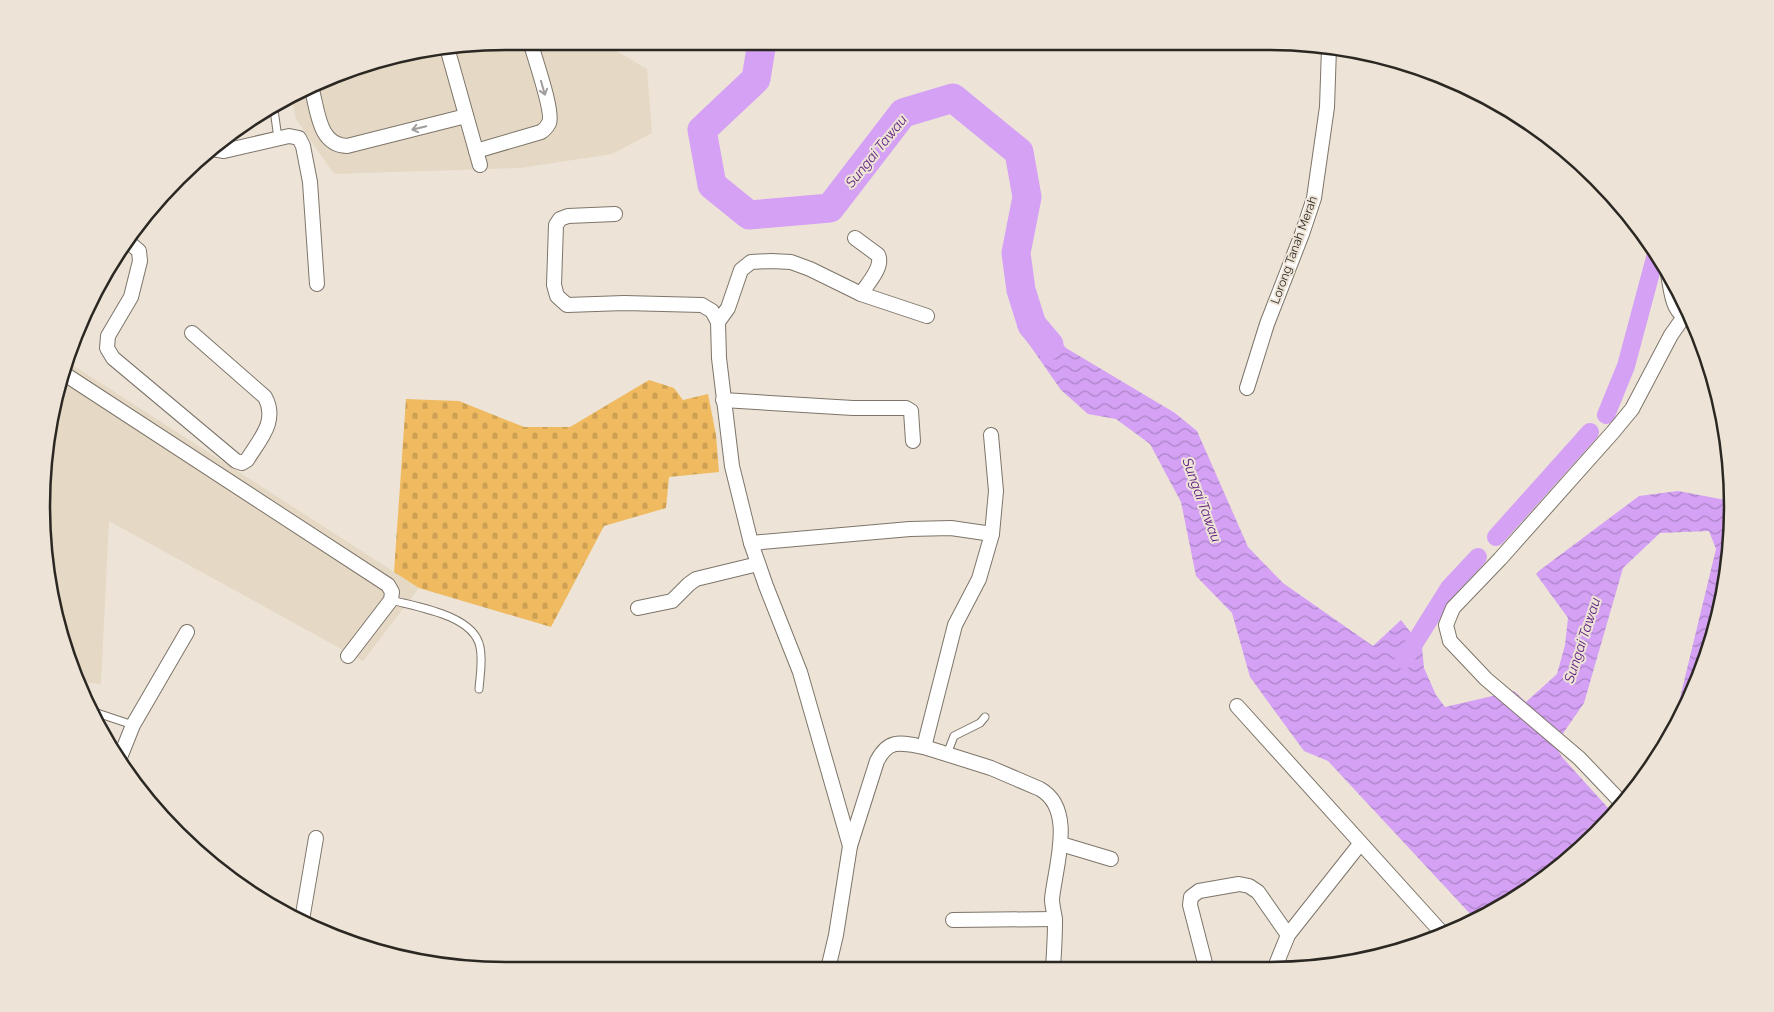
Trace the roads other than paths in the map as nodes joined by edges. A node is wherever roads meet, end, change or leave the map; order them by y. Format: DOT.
graph roads {
  1 [pos="532,50"];
  2 [pos="449,54"];
  3 [pos="1329,54"];
  4 [pos="313,93"];
  5 [pos="274,113"];
  6 [pos="466,116"];
  7 [pos="278,138"];
  8 [pos="220,151"];
  9 [pos="476,151"];
  10 [pos="480,165"];
  11 [pos="615,214"];
  12 [pos="854,238"];
  13 [pos="133,245"];
  14 [pos="317,284"];
  15 [pos="861,294"];
  16 [pos="1674,298"];
  17 [pos="1682,315"];
  18 [pos="928,316"];
  19 [pos="718,322"];
  20 [pos="1685,322"];
  21 [pos="192,333"];
  22 [pos="69,376"];
  23 [pos="1247,388"];
  24 [pos="723,400"];
  25 [pos="991,435"];
  26 [pos="913,441"];
  27 [pos="992,534"];
  28 [pos="751,543"];
  29 [pos="758,564"];
  30 [pos="391,600"];
  31 [pos="638,608"];
  32 [pos="187,632"];
  33 [pos="348,656"];
  34 [pos="479,689"];
  35 [pos="1237,706"];
  36 [pos="100,714"];
  37 [pos="985,717"];
  38 [pos="133,725"];
  39 [pos="924,747"];
  40 [pos="122,752"];
  41 [pos="947,754"];
  42 [pos="1618,798"];
  43 [pos="316,838"];
  44 [pos="1061,844"];
  45 [pos="1360,844"];
  46 [pos="850,846"];
  47 [pos="1111,859"];
  48 [pos="303,914"];
  49 [pos="1055,919"];
  50 [pos="953,920"];
  51 [pos="1438,929"];
  52 [pos="1288,935"];
  53 [pos="829,962"];
  54 [pos="1053,962"];
  55 [pos="1205,962"];
  56 [pos="1277,962"];
  1 -- 9 [label="street, one-way"];
  2 -- 6 [label="street"];
  3 -- 23 [label="street, Lorong Tanah Merah"];
  6 -- 4 [label="street, one-way"];
  5 -- 7 [label="lane"];
  6 -- 9 [label="street"];
  7 -- 8 [label="street"];
  7 -- 14 [label="street"];
  9 -- 10 [label="street"];
  11 -- 19 [label="street"];
  12 -- 15 [label="street"];
  13 -- 21 [label="street"];
  15 -- 18 [label="street"];
  15 -- 19 [label="street"];
  16 -- 17 [label="street"];
  19 -- 24 [label="street"];
  20 -- 42 [label="street"];
  22 -- 30 [label="street"];
  24 -- 26 [label="street"];
  24 -- 28 [label="street"];
  25 -- 27 [label="street"];
  27 -- 28 [label="street"];
  27 -- 39 [label="street"];
  28 -- 29 [label="street"];
  29 -- 31 [label="street"];
  29 -- 46 [label="street"];
  30 -- 33 [label="street"];
  30 -- 34 [label="lane"];
  32 -- 38 [label="street"];
  35 -- 45 [label="street"];
  36 -- 38 [label="lane"];
  37 -- 41 [label="lane"];
  38 -- 40 [label="street"];
  39 -- 41 [label="street"];
  39 -- 46 [label="street"];
  41 -- 44 [label="street"];
  43 -- 48 [label="street"];
  44 -- 47 [label="street"];
  44 -- 49 [label="street"];
  45 -- 51 [label="street"];
  45 -- 52 [label="street"];
  46 -- 53 [label="street"];
  49 -- 50 [label="street"];
  49 -- 54 [label="street"];
  52 -- 55 [label="street"];
  52 -- 56 [label="street"];
}
